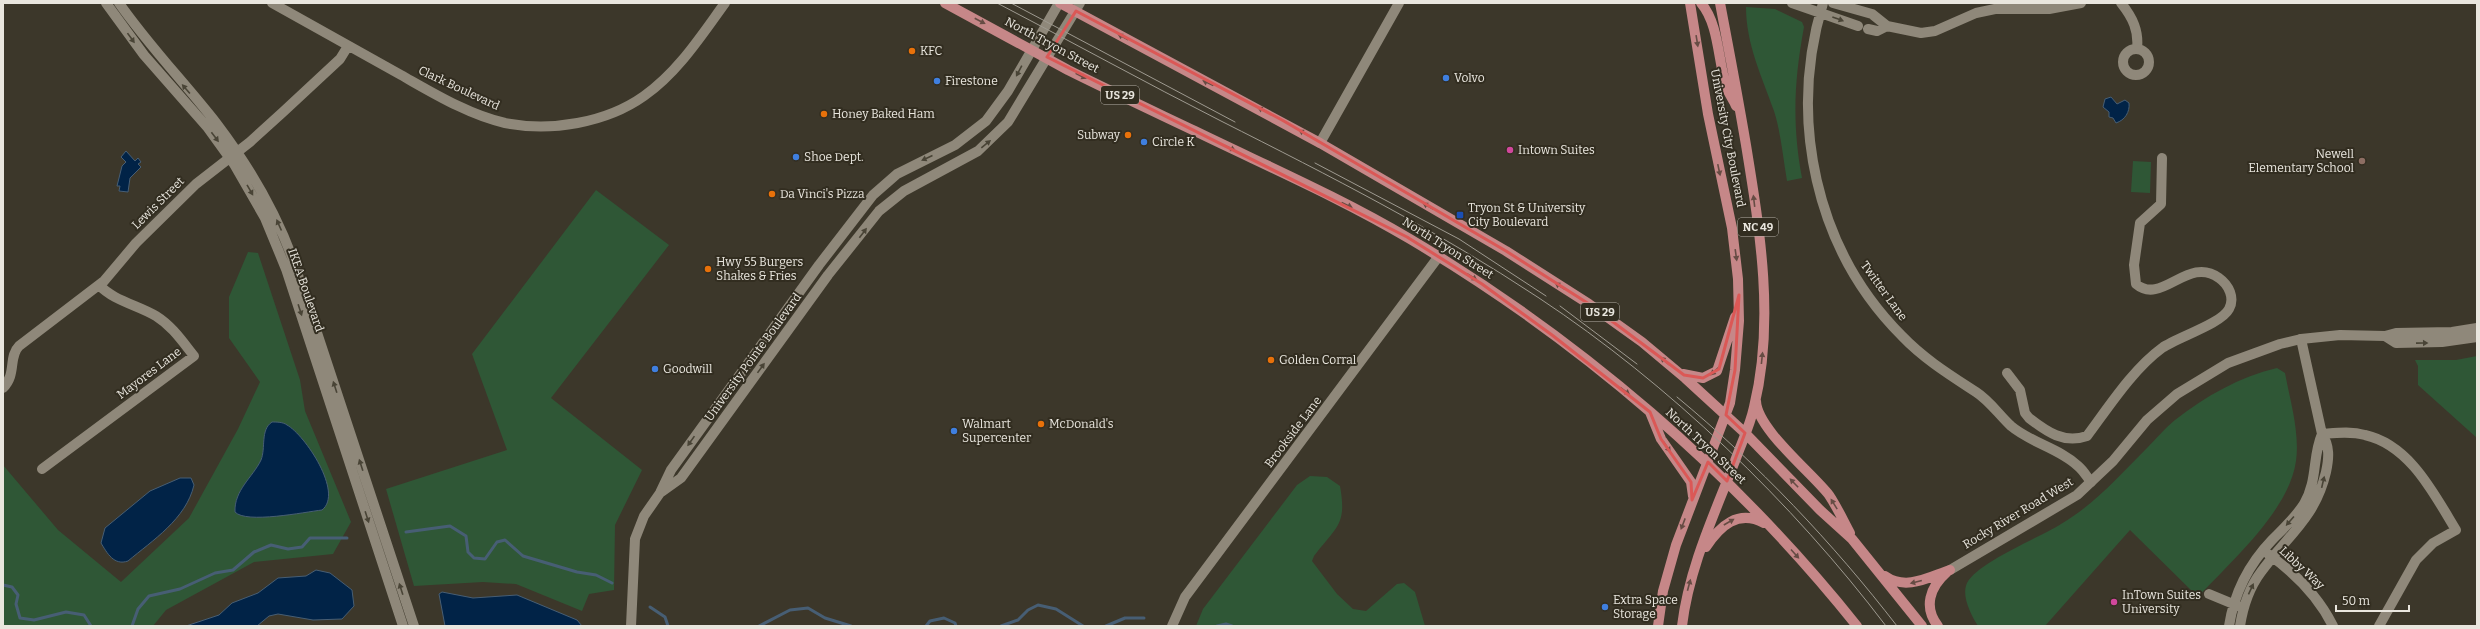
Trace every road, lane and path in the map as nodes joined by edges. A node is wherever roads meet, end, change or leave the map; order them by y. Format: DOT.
graph roads {
  1 [pos="106,3"];
  2 [pos="119,3"];
  3 [pos="272,3"];
  4 [pos="725,3"];
  5 [pos="945,3"];
  6 [pos="1059,3"];
  7 [pos="1399,3"];
  8 [pos="1690,3"];
  9 [pos="1701,3"];
  10 [pos="1720,3"];
  11 [pos="1792,3"];
  12 [pos="1834,3"];
  13 [pos="2081,3"];
  14 [pos="2121,3"];
  15 [pos="1078,7"];
  16 [pos="1822,8"];
  17 [pos="1887,26"];
  18 [pos="348,46"];
  19 [pos="1032,48"];
  20 [pos="2137,49"];
  21 [pos="1047,58"];
  22 [pos="1740,113"];
  23 [pos="1320,142"];
  24 [pos="233,155"];
  25 [pos="2162,158"];
  26 [pos="1439,256"];
  27 [pos="100,285"];
  28 [pos="1739,295"];
  29 [pos="2477,328"];
  30 [pos="2385,336"];
  31 [pos="2477,337"];
  32 [pos="2301,339"];
  33 [pos="1678,371"];
  34 [pos="2007,373"];
  35 [pos="3,388"];
  36 [pos="1756,396"];
  37 [pos="1650,412"];
  38 [pos="1726,415"];
  39 [pos="342,426"];
  40 [pos="1745,433"];
  41 [pos="2322,434"];
  42 [pos="1708,462"];
  43 [pos="42,470"];
  44 [pos="1727,481"];
  45 [pos="2091,482"];
  46 [pos="660,494"];
  47 [pos="1692,500"];
  48 [pos="1769,526"];
  49 [pos="1852,538"];
  50 [pos="2263,550"];
  51 [pos="2273,558"];
  52 [pos="1696,562"];
  53 [pos="1950,570"];
  54 [pos="1882,574"];
  55 [pos="2209,594"];
  56 [pos="2232,604"];
  57 [pos="2244,607"];
  58 [pos="403,626"];
  59 [pos="414,626"];
  60 [pos="630,626"];
  61 [pos="1172,626"];
  62 [pos="1658,626"];
  63 [pos="1682,626"];
  64 [pos="1857,626"];
  65 [pos="1922,626"];
  66 [pos="1938,626"];
  67 [pos="2229,626"];
  68 [pos="2240,626"];
  69 [pos="2333,626"];
  70 [pos="2379,626"];
  1 -- 24 [label="street, IKEA Boulevard, one-way"];
  24 -- 2 [label="street, IKEA Boulevard, one-way"];
  3 -- 18 [label="street, Clark Boulevard"];
  4 -- 18 [label="street, Clark Boulevard"];
  5 -- 19 [label="main road, North Tryon Street / US 29, one-way"];
  6 -- 15 [label="main road, North Tryon Street / US 29"];
  6 -- 19 [label="street, University Pointe Boulevard"];
  7 -- 23 [label="street"];
  8 -- 28 [label="main road, University City Boulevard / NC 49, one-way"];
  9 -- 22 [label="main road"];
  10 -- 22 [label="main road, University City Boulevard / NC 49"];
  11 -- 16 [label="street"];
  12 -- 17 [label="street"];
  13 -- 17 [label="street"];
  14 -- 20 [label="street"];
  15 -- 21 [label="street, University Pointe Boulevard"];
  23 -- 15 [label="main road, North Tryon Street / US 29, one-way"];
  16 -- 17 [label="street, one-way"];
  16 -- 45 [label="street, Twitter Lane"];
  18 -- 24 [label="street, Lewis Street"];
  19 -- 21 [label="main road, North Tryon Street / US 29"];
  19 -- 46 [label="street, University Pointe Boulevard, one-way"];
  21 -- 26 [label="main road, North Tryon Street / US 29, one-way"];
  46 -- 21 [label="street, University Pointe Boulevard, one-way"];
  36 -- 22 [label="main road, University City Boulevard / NC 49, one-way"];
  33 -- 23 [label="main road, North Tryon Street / US 29, one-way"];
  24 -- 27 [label="street, Lewis Street"];
  24 -- 39 [label="street, IKEA Boulevard"];
  25 -- 34 [label="street"];
  26 -- 37 [label="main road, North Tryon Street / US 29, one-way"];
  26 -- 61 [label="street, Brookside Lane"];
  27 -- 35 [label="street, Lewis Street"];
  27 -- 43 [label="street, Mayores Lane"];
  28 -- 33 [label="main road, one-way"];
  28 -- 38 [label="main road, University City Boulevard / NC 49"];
  29 -- 30 [label="street, Rocky River Road West"];
  30 -- 31 [label="street, Rocky River Road West, one-way"];
  30 -- 32 [label="street, Rocky River Road West"];
  32 -- 41 [label="street"];
  32 -- 45 [label="street, Rocky River Road West"];
  33 -- 38 [label="main road, North Tryon Street / US 29"];
  36 -- 40 [label="main road, University City Boulevard / NC 49"];
  49 -- 36 [label="main road, NC 49, one-way"];
  37 -- 42 [label="main road, North Tryon Street"];
  37 -- 47 [label="main road, one-way"];
  38 -- 40 [label="main road, North Tryon Street"];
  38 -- 42 [label="main road, University City Boulevard / NC 49"];
  39 -- 58 [label="street, IKEA Boulevard, one-way"];
  59 -- 39 [label="street, IKEA Boulevard, one-way"];
  40 -- 44 [label="main road, University City Boulevard"];
  49 -- 40 [label="main road, North Tryon Street, one-way"];
  41 -- 50 [label="street, one-way"];
  51 -- 41 [label="street, one-way"];
  41 -- 70 [label="street"];
  42 -- 44 [label="main road, North Tryon Street"];
  42 -- 47 [label="main road, University City Boulevard"];
  44 -- 48 [label="main road, North Tryon Street"];
  44 -- 52 [label="main road, University City Boulevard"];
  45 -- 53 [label="street, Rocky River Road West"];
  46 -- 60 [label="street, University Pointe Boulevard"];
  47 -- 62 [label="main road, University City Boulevard, one-way"];
  52 -- 48 [label="main road, one-way"];
  48 -- 64 [label="main road, North Tryon Street, one-way"];
  49 -- 54 [label="main road, North Tryon Street"];
  50 -- 51 [label="street, Libby Way"];
  50 -- 56 [label="street"];
  57 -- 51 [label="street, one-way"];
  51 -- 69 [label="street, Libby Way"];
  63 -- 52 [label="main road, University City Boulevard, one-way"];
  53 -- 54 [label="main road, one-way"];
  53 -- 66 [label="main road"];
  54 -- 65 [label="main road, North Tryon Street"];
  55 -- 56 [label="street"];
  56 -- 57 [label="street"];
  56 -- 67 [label="street"];
  57 -- 68 [label="street"];
}
